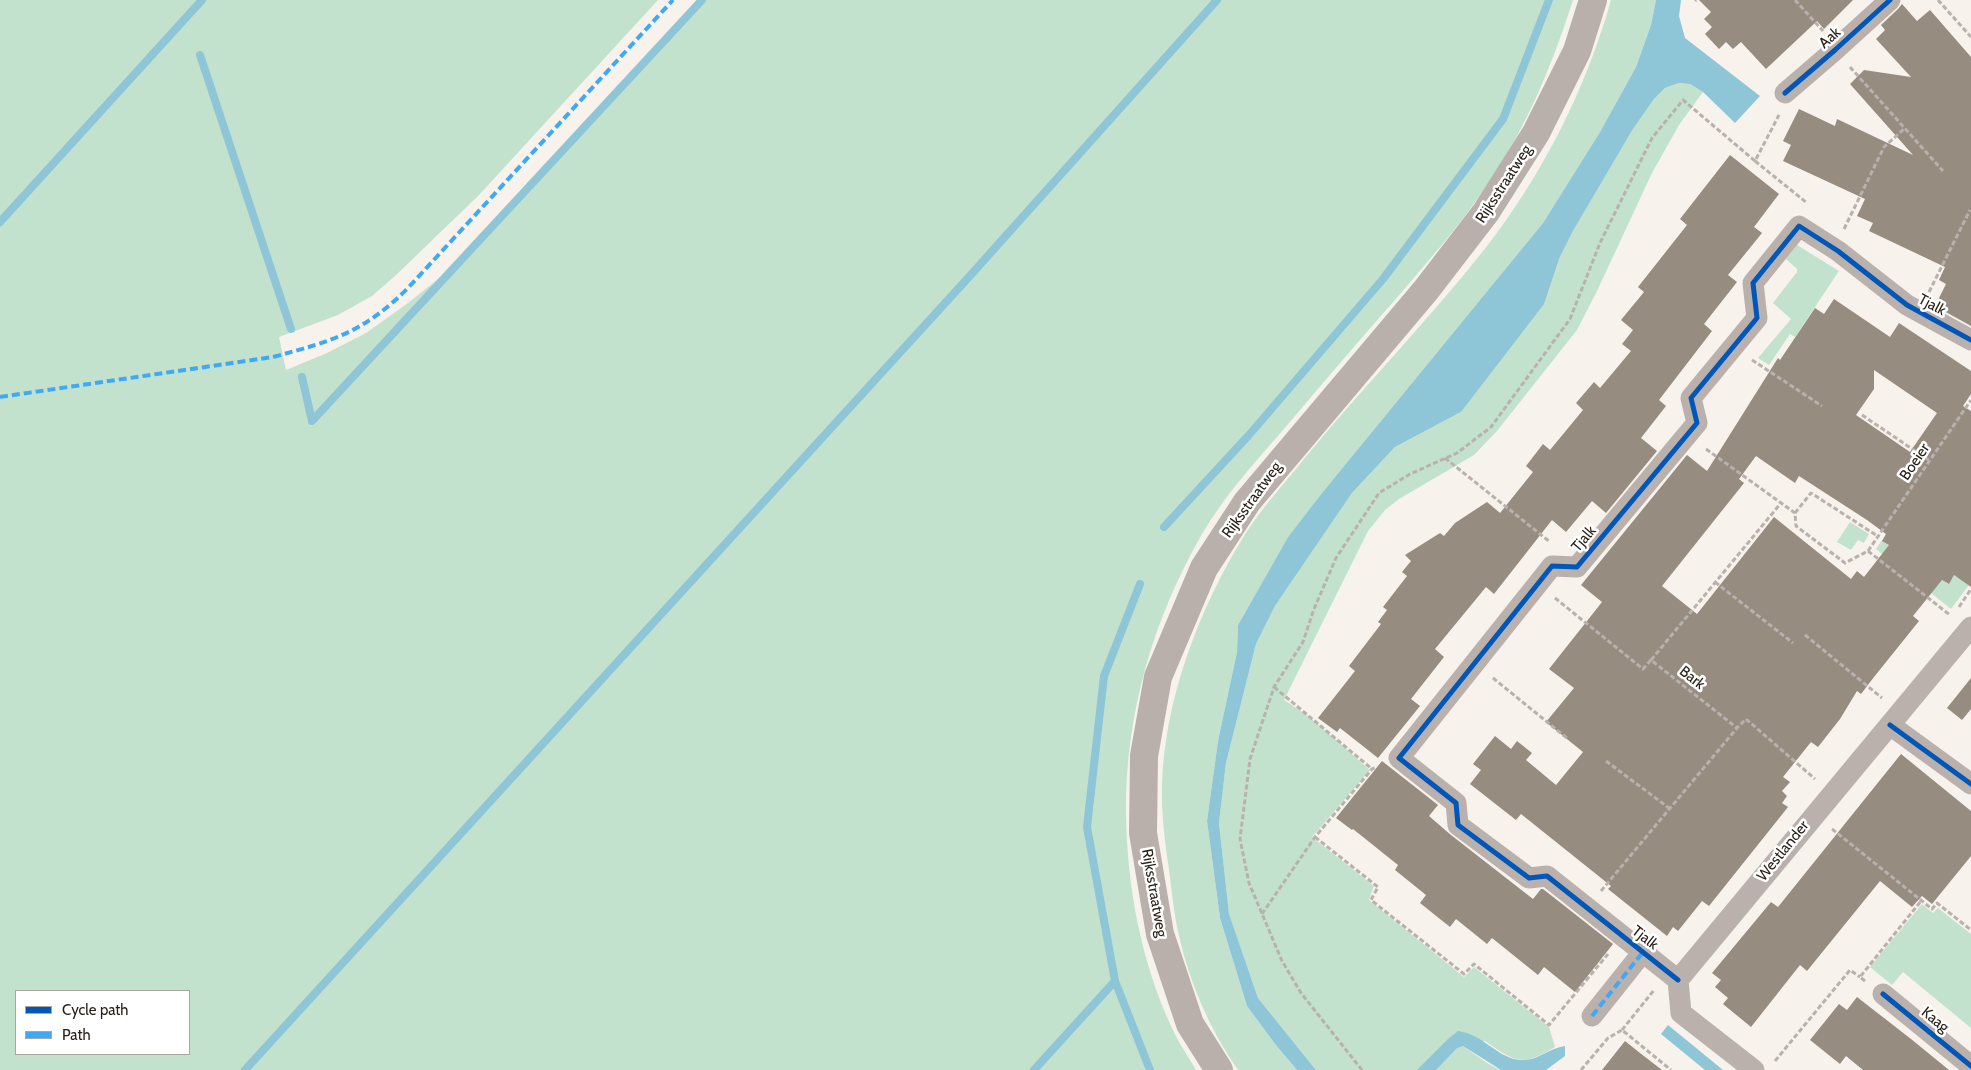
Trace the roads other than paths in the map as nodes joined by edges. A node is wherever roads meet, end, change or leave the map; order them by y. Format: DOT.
graph roads {
  1 [pos="1593,0"];
  2 [pos="1890,0"];
  3 [pos="1785,93"];
  4 [pos="1971,340"];
  5 [pos="1971,627"];
  6 [pos="1895,719"];
  7 [pos="1971,784"];
  8 [pos="1643,952"];
  9 [pos="1673,976"];
  10 [pos="1883,994"];
  11 [pos="1592,1016"];
  12 [pos="1971,1066"];
  13 [pos="1219,1070"];
  14 [pos="1754,1070"];
  1 -- 13 [label="main road, Rijksstraatweg"];
  2 -- 3 [label="street, Aak"];
  4 -- 8 [label="street, Tjalk"];
  5 -- 6 [label="street, Westlander"];
  6 -- 7 [label="street"];
  6 -- 9 [label="street, Westlander"];
  8 -- 9 [label="street, Tjalk"];
  8 -- 11 [label="street, Tjalk"];
  9 -- 14 [label="street"];
  10 -- 12 [label="street, Kaag"];
}
